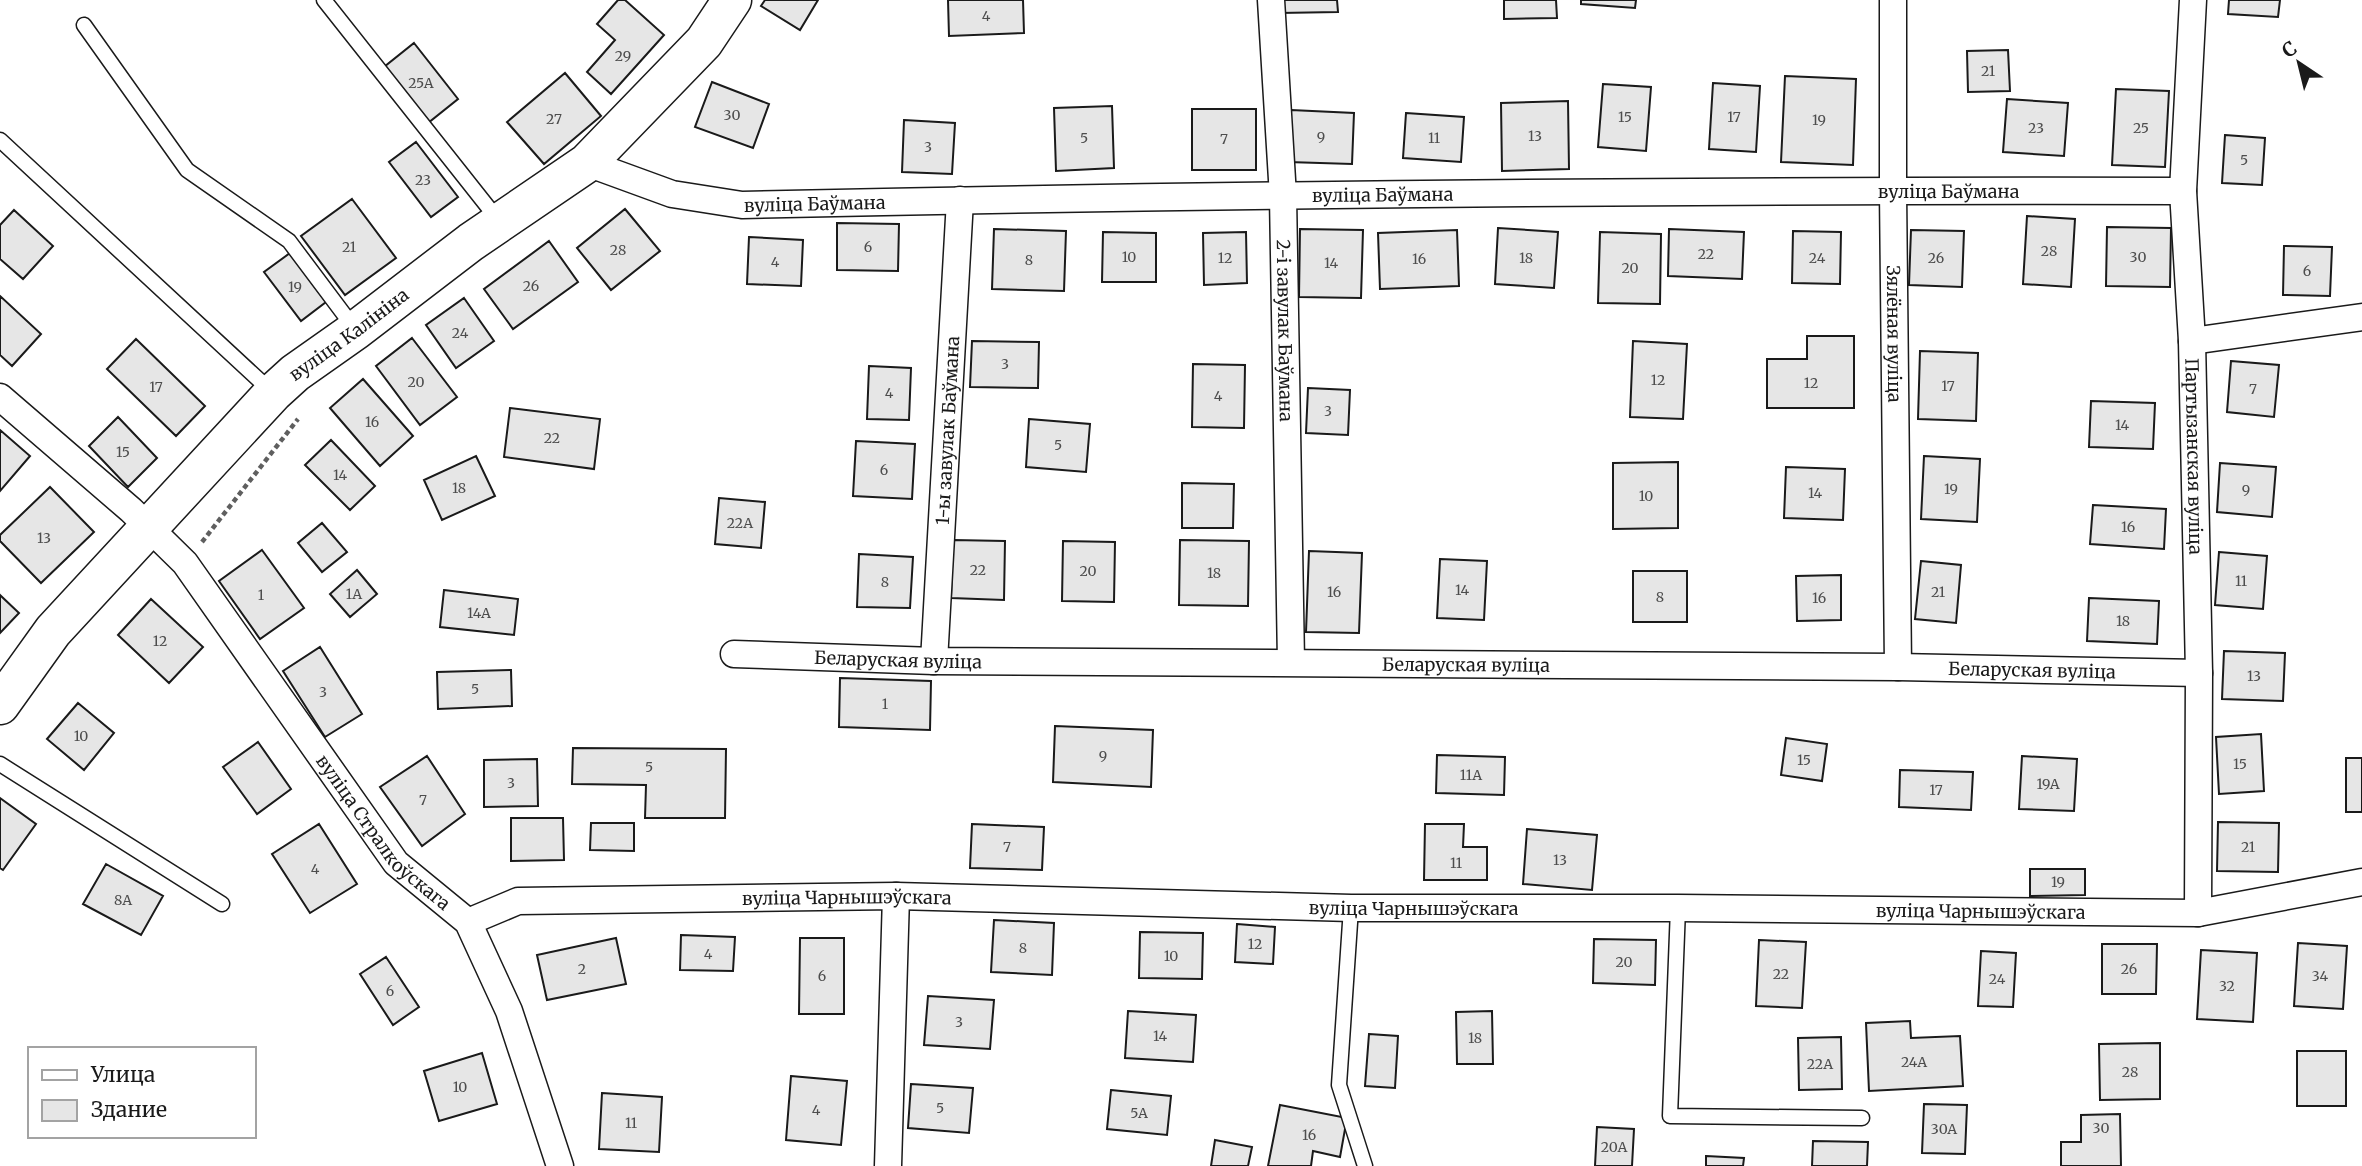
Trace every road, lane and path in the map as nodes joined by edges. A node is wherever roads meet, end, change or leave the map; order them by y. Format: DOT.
graph roads {
  1 [pos="324,0"];
  2 [pos="732,0"];
  3 [pos="1271,0"];
  4 [pos="1893,0"];
  5 [pos="2193,0"];
  6 [pos="84,24"];
  7 [pos="0,140"];
  8 [pos="587,163"];
  9 [pos="1893,191"];
  10 [pos="2183,191"];
  11 [pos="1283,196"];
  12 [pos="960,200"];
  13 [pos="500,222"];
  14 [pos="2362,317"];
  15 [pos="356,330"];
  16 [pos="2192,341"];
  17 [pos="0,397"];
  18 [pos="287,405"];
  19 [pos="149,527"];
  20 [pos="185,563"];
  21 [pos="734,654"];
  22 [pos="934,662"];
  23 [pos="1291,662"];
  24 [pos="1898,667"];
  25 [pos="2199,673"];
  26 [pos="0,705"];
  27 [pos="0,764"];
  28 [pos="2362,882"];
  29 [pos="896,896"];
  30 [pos="222,904"];
  31 [pos="1351,908"];
  32 [pos="1678,908"];
  33 [pos="2198,913"];
  34 [pos="468,922"];
  35 [pos="1862,1118"];
  36 [pos="561,1166"];
  37 [pos="888,1166"];
  38 [pos="1365,1166"];
  1 -- 13 [label="lane"];
  2 -- 8 [label="main road, вуліца Калініна"];
  3 -- 11 [label="street, 2-і завулак Баўмана"];
  4 -- 9 [label="street, Зялёная вуліца"];
  5 -- 10 [label="street, Партызанская вуліца"];
  6 -- 15 [label="lane"];
  7 -- 18 [label="lane"];
  8 -- 12 [label="street, вуліца Баўмана"];
  8 -- 13 [label="main road, вуліца Калініна"];
  9 -- 10 [label="street, вуліца Баўмана"];
  9 -- 11 [label="street, вуліца Баўмана"];
  9 -- 24 [label="street, Зялёная вуліца"];
  10 -- 16 [label="street, Партызанская вуліца"];
  11 -- 12 [label="street, вуліца Баўмана"];
  11 -- 23 [label="street, 2-і завулак Баўмана"];
  12 -- 22 [label="street, 1-ы завулак Баўмана"];
  13 -- 15 [label="main road, вуліца Калініна"];
  14 -- 16 [label="street"];
  15 -- 18 [label="main road, вуліца Калініна"];
  16 -- 25 [label="street, Партызанская вуліца"];
  17 -- 19 [label="street, вуліца Стралкоўскага"];
  18 -- 19 [label="main road, вуліца Калініна"];
  18 -- 20 [label="path"];
  19 -- 20 [label="street, вуліца Стралкоўскага"];
  19 -- 26 [label="main road, вуліца Калініна"];
  20 -- 34 [label="street, вуліца Стралкоўскага"];
  21 -- 22 [label="street, Беларуская вуліца"];
  22 -- 23 [label="street, Беларуская вуліца"];
  23 -- 24 [label="street, Беларуская вуліца"];
  24 -- 25 [label="street, Беларуская вуліца"];
  25 -- 33 [label="street, Партызанская вуліца"];
  27 -- 30 [label="lane"];
  28 -- 33 [label="street, вуліца Чарнышэўскага"];
  29 -- 31 [label="street, вуліца Чарнышэўскага"];
  29 -- 34 [label="street, вуліца Чарнышэўскага"];
  29 -- 37 [label="street"];
  31 -- 32 [label="street, вуліца Чарнышэўскага"];
  31 -- 38 [label="lane"];
  32 -- 33 [label="street, вуліца Чарнышэўскага"];
  32 -- 35 [label="lane"];
  34 -- 36 [label="street, вуліца Стралкоўскага"];
}
